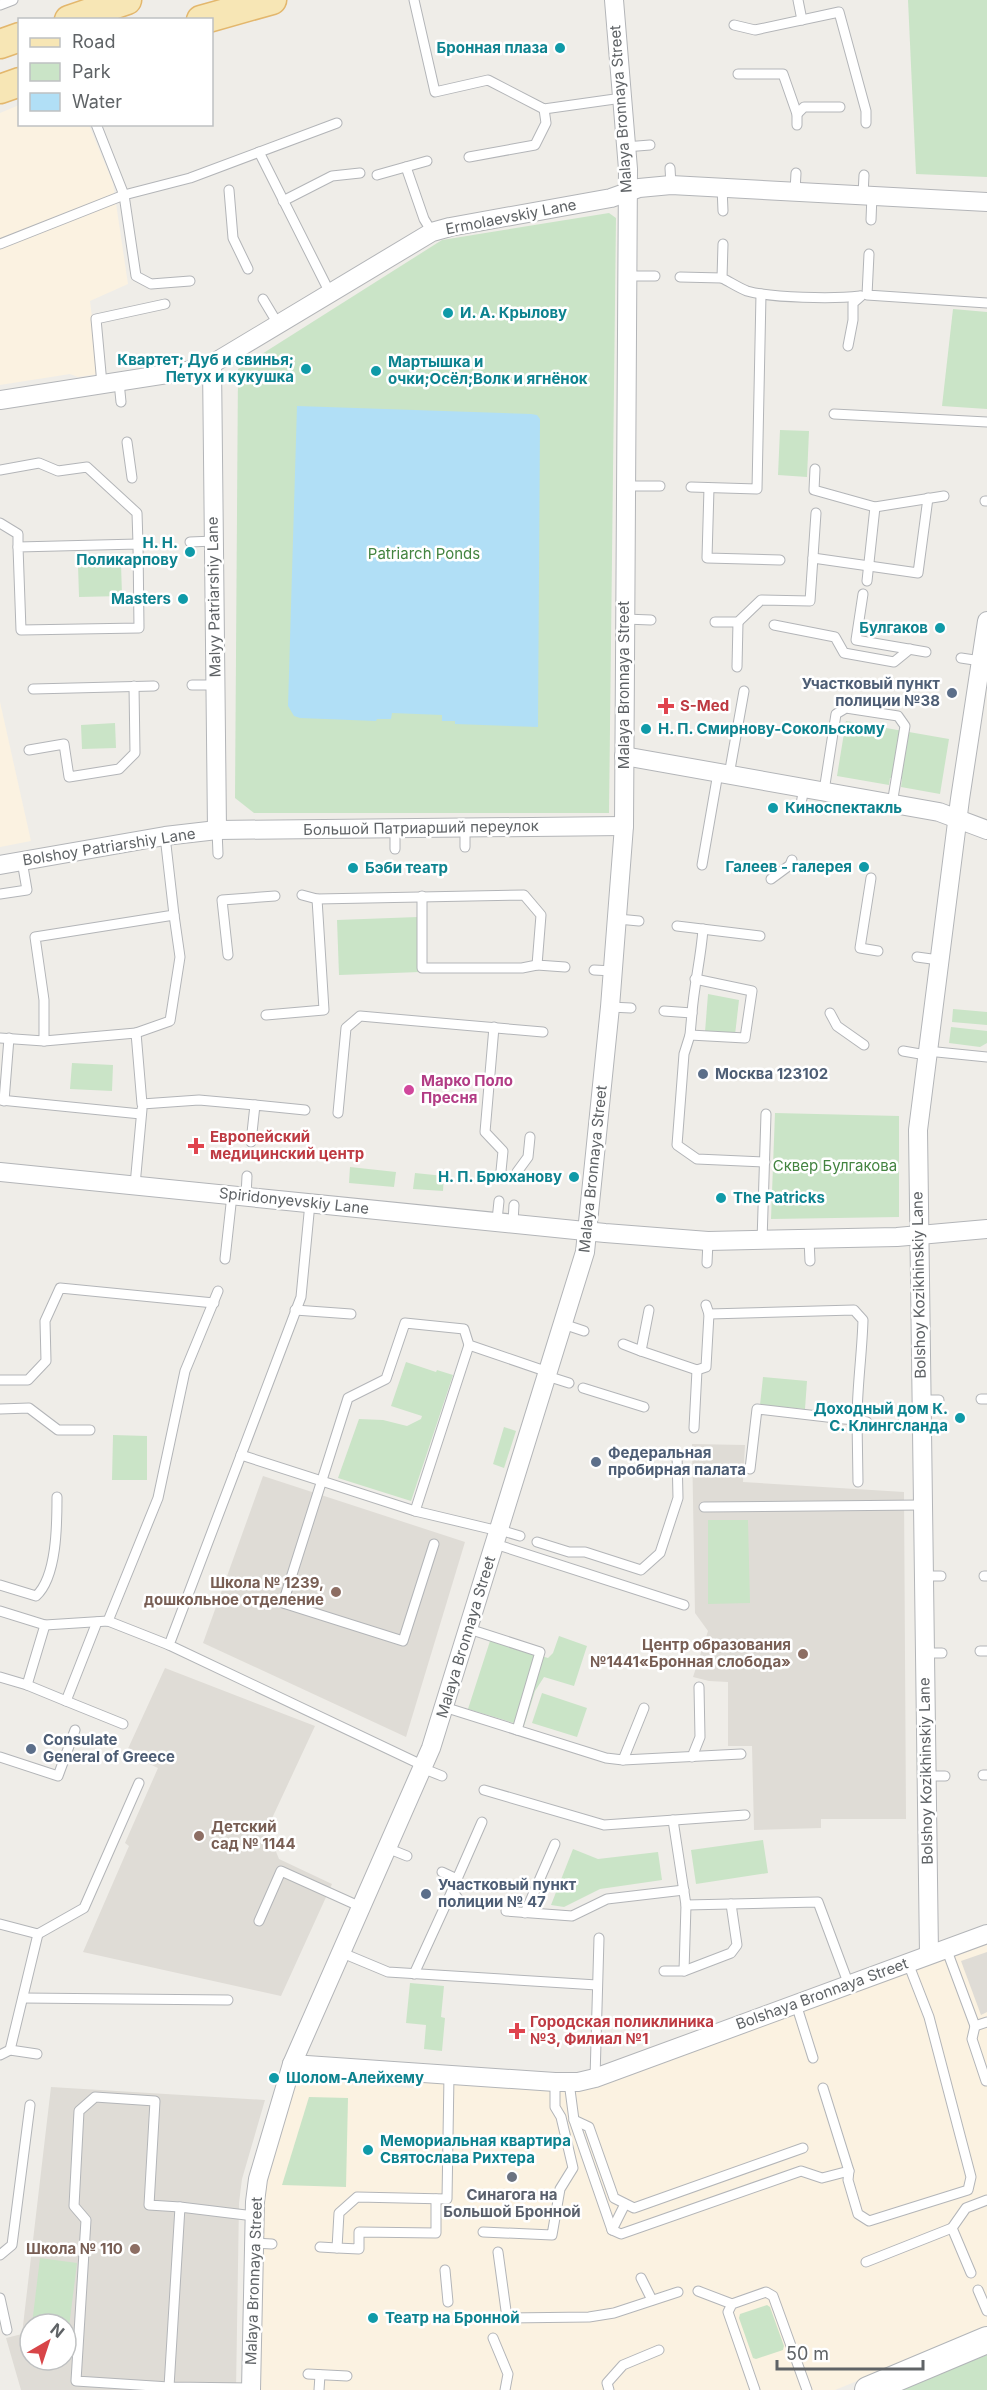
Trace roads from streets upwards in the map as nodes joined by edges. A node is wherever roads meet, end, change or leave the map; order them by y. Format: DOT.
graph roads {
  1 [pos="127,0"];
  2 [pos="272,0"];
  3 [pos="614,0"];
  4 [pos="75,18"];
  5 [pos="208,18"];
  6 [pos="18,38"];
  7 [pos="0,44"];
  8 [pos="18,83"];
  9 [pos="0,89"];
  10 [pos="627,192"];
  11 [pos="987,202"];
  12 [pos="212,364"];
  13 [pos="0,400"];
  14 [pos="987,621"];
  15 [pos="624,756"];
  16 [pos="959,818"];
  17 [pos="624,826"];
  18 [pos="987,830"];
  19 [pos="217,831"];
  20 [pos="0,865"];
  21 [pos="0,1172"];
  22 [pos="987,1229"];
  23 [pos="587,1230"];
  24 [pos="918,1234"];
  25 [pos="987,1934"];
  26 [pos="938,1952"];
  27 [pos="292,2064"];
  28 [pos="987,2340"];
  29 [pos="254,2380"];
  30 [pos="868,2390"];
  1 -- 4 [label="main road"];
  2 -- 5 [label="main road"];
  3 -- 10 [label="street, Malaya Bronnaya Street"];
  6 -- 7 [label="main road"];
  8 -- 9 [label="main road"];
  10 -- 11 [label="street, Ermolaevskiy Lane"];
  10 -- 12 [label="street, Ermolaevskiy Lane"];
  10 -- 15 [label="street, Malaya Bronnaya Street"];
  12 -- 13 [label="street, Ermolaevskiy Lane"];
  12 -- 19 [label="street, Malyy Patriarshiy Lane"];
  14 -- 16 [label="street, Bolshoy Kozikhinskiy Lane"];
  15 -- 16 [label="street"];
  15 -- 17 [label="street, Malaya Bronnaya Street"];
  16 -- 18 [label="street"];
  16 -- 24 [label="street, Bolshoy Kozikhinskiy Lane"];
  17 -- 19 [label="street, Большой Патриарший переулок"];
  17 -- 23 [label="street, Malaya Bronnaya Street"];
  19 -- 20 [label="street, Bolshoy Patriarshiy Lane"];
  21 -- 23 [label="street, Spiridonyevskiy Lane"];
  22 -- 24 [label="street, Spiridonyevskiy Lane"];
  23 -- 24 [label="street, Spiridonyevskiy Lane"];
  23 -- 27 [label="street, Malaya Bronnaya Street"];
  24 -- 26 [label="street, Bolshoy Kozikhinskiy Lane"];
  25 -- 26 [label="street, Bolshaya Bronnaya Street"];
  26 -- 27 [label="street, Bolshaya Bronnaya Street"];
  27 -- 29 [label="street, Malaya Bronnaya Street"];
  28 -- 30 [label="main road"];
}
